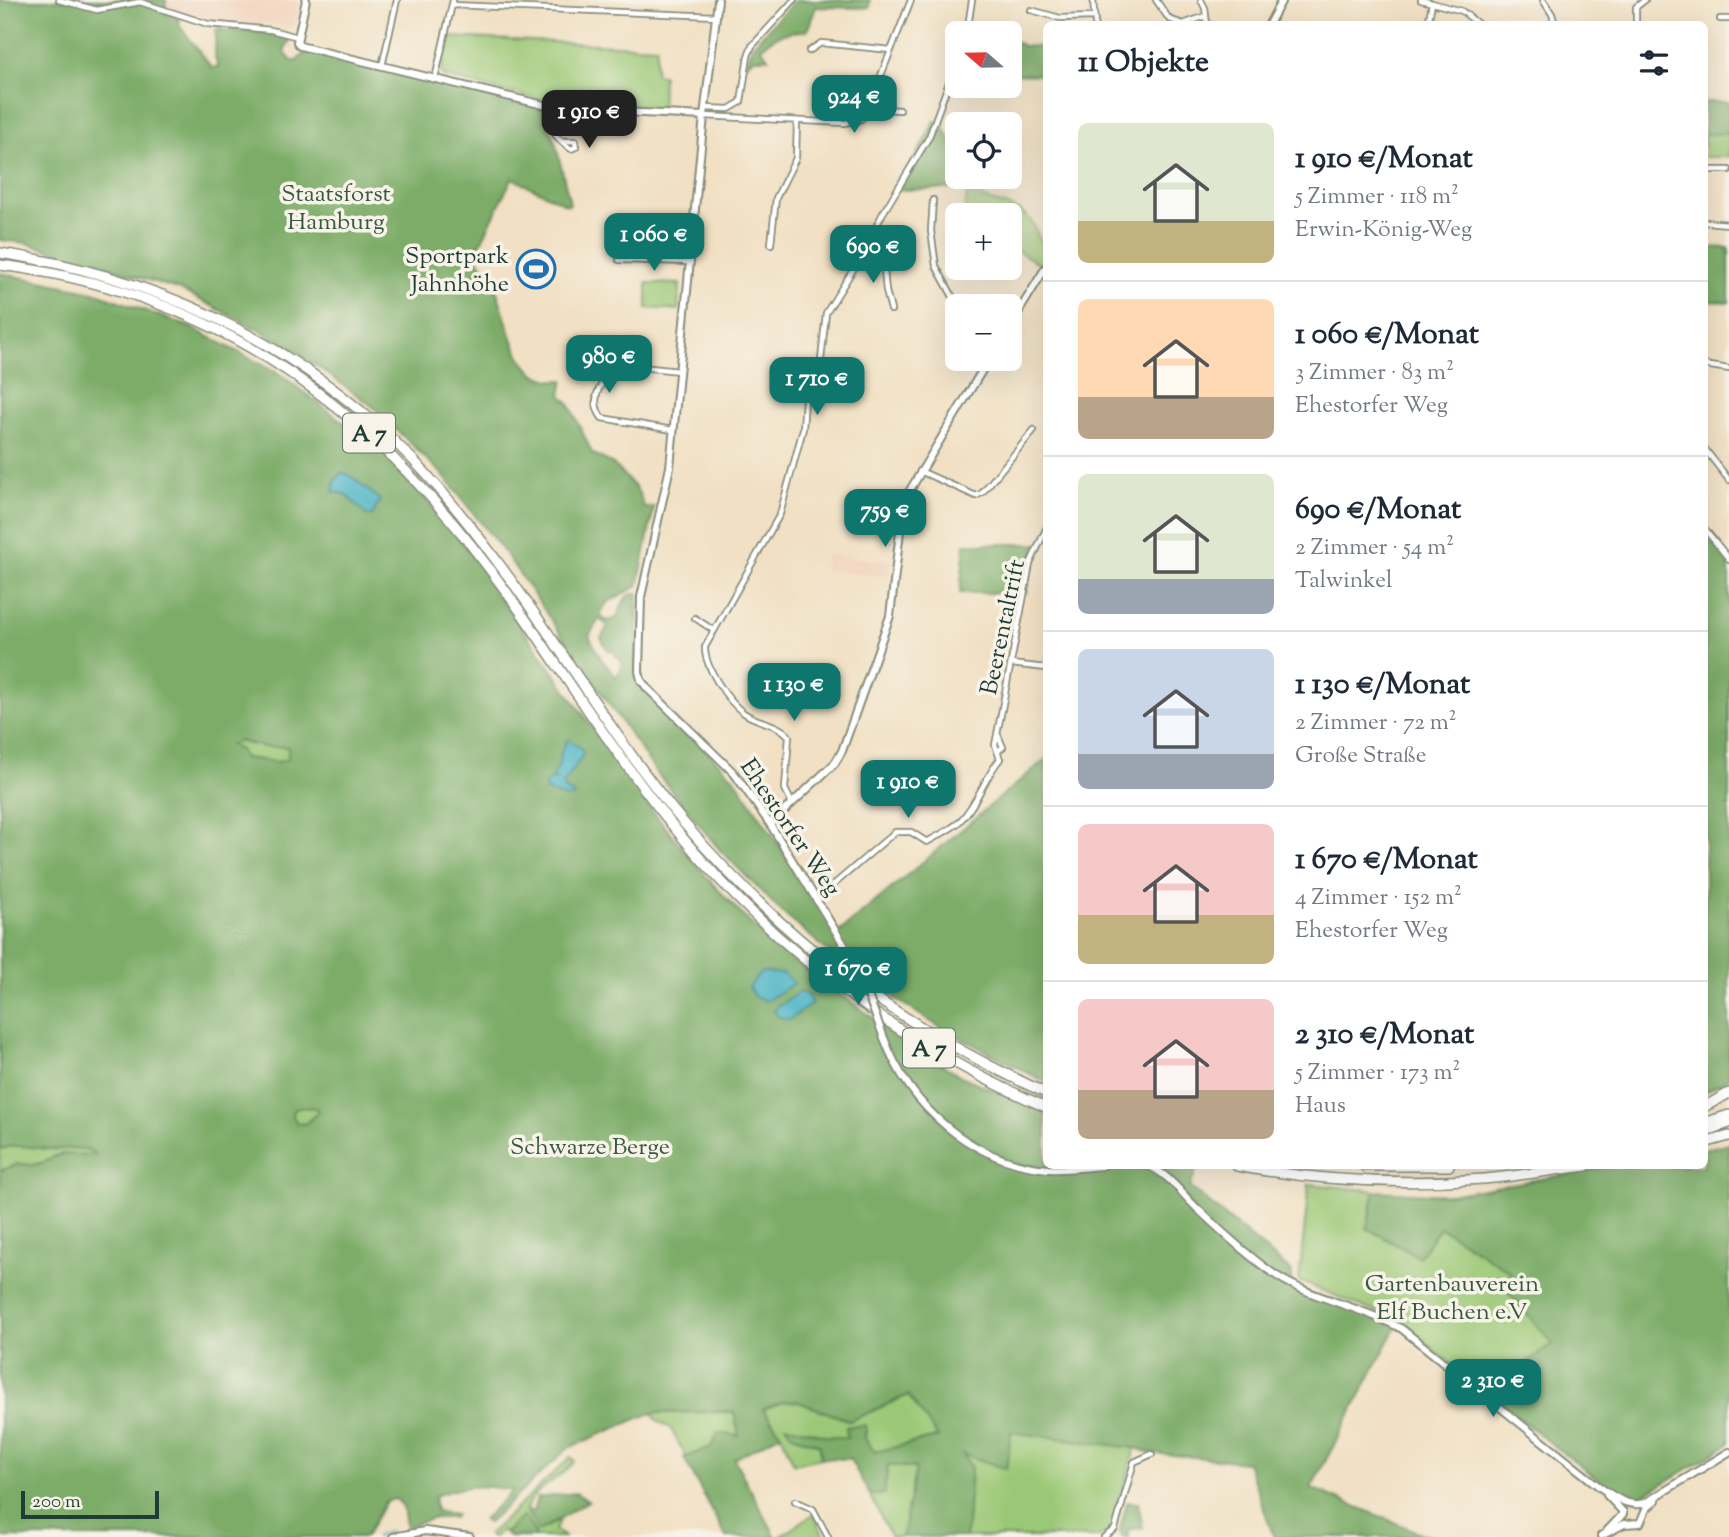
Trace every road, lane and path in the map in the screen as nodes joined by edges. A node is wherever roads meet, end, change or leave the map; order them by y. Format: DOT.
graph roads {
  1 [pos="59,0"];
  2 [pos="306,0"];
  3 [pos="397,0"];
  4 [pos="718,0"];
  5 [pos="794,0"];
  6 [pos="911,0"];
  7 [pos="972,0"];
  8 [pos="1094,0"];
  9 [pos="1156,0"];
  10 [pos="1201,0"];
  11 [pos="1282,0"];
  12 [pos="1420,0"];
  13 [pos="1544,0"];
  14 [pos="1645,0"];
  15 [pos="453,3"];
  16 [pos="1432,3"];
  17 [pos="1031,10"];
  18 [pos="716,16"];
  19 [pos="1206,16"];
  20 [pos="1094,17"];
  21 [pos="1720,19"];
  22 [pos="1729,19"];
  23 [pos="969,21"];
  24 [pos="1095,21"];
  25 [pos="1175,21"];
  26 [pos="1192,21"];
  27 [pos="1207,21"];
  28 [pos="1271,21"];
  29 [pos="1429,21"];
  30 [pos="1475,21"];
  31 [pos="1554,21"];
  32 [pos="1636,21"];
  33 [pos="298,37"];
  34 [pos="891,50"];
  35 [pos="809,51"];
  36 [pos="382,66"];
  37 [pos="435,79"];
  38 [pos="945,93"];
  39 [pos="549,107"];
  40 [pos="868,108"];
  41 [pos="900,110"];
  42 [pos="704,112"];
  43 [pos="797,121"];
  44 [pos="561,141"];
  45 [pos="1708,170"];
  46 [pos="1729,170"];
  47 [pos="933,200"];
  48 [pos="1708,222"];
  49 [pos="1729,224"];
  50 [pos="771,244"];
  51 [pos="0,253"];
  52 [pos="863,254"];
  53 [pos="619,260"];
  54 [pos="690,262"];
  55 [pos="0,265"];
  56 [pos="1043,275"];
  57 [pos="951,294"];
  58 [pos="1022,307"];
  59 [pos="891,310"];
  60 [pos="1708,366"];
  61 [pos="1729,369"];
  62 [pos="679,371"];
  63 [pos="982,371"];
  64 [pos="673,429"];
  65 [pos="1034,430"];
  66 [pos="1708,453"];
  67 [pos="920,471"];
  68 [pos="1729,480"];
  69 [pos="1708,533"];
  70 [pos="1043,536"];
  71 [pos="1729,559"];
  72 [pos="695,618"];
  73 [pos="713,630"];
  74 [pos="1011,664"];
  75 [pos="1043,668"];
  76 [pos="792,803"];
  77 [pos="770,824"];
  78 [pos="817,899"];
  79 [pos="1043,1092"];
  80 [pos="1729,1093"];
  81 [pos="1708,1105"];
  82 [pos="1043,1106"];
  83 [pos="1729,1115"];
  84 [pos="1708,1122"];
  85 [pos="1729,1123"];
  86 [pos="1708,1131"];
  87 [pos="1729,1136"];
  88 [pos="1708,1142"];
  89 [pos="1043,1168"];
  90 [pos="1155,1169"];
  91 [pos="1257,1169"];
  92 [pos="1559,1169"];
  93 [pos="1729,1452"];
  94 [pos="1152,1454"];
  95 [pos="1601,1488"];
  96 [pos="1660,1496"];
  97 [pos="794,1501"];
  98 [pos="1630,1505"];
  99 [pos="1638,1505"];
  100 [pos="1623,1513"];
  101 [pos="1644,1514"];
  102 [pos="1629,1524"];
  103 [pos="393,1537"];
  104 [pos="470,1537"];
  105 [pos="828,1537"];
  106 [pos="1104,1537"];
  107 [pos="1601,1537"];
  1 -- 33 [label="street"];
  2 -- 33 [label="main road"];
  3 -- 36 [label="street"];
  4 -- 18 [label="main road, Ehestorfer Weg"];
  5 -- 42 [label="street"];
  6 -- 34 [label="street"];
  7 -- 23 [label="street"];
  8 -- 20 [label="street"];
  9 -- 25 [label="street"];
  10 -- 19 [label="street"];
  11 -- 28 [label="main road"];
  12 -- 16 [label="street"];
  13 -- 31 [label="street"];
  14 -- 32 [label="street"];
  15 -- 18 [label="street"];
  15 -- 37 [label="street"];
  16 -- 29 [label="street"];
  16 -- 30 [label="street"];
  17 -- 20 [label="street"];
  18 -- 42 [label="main road, Ehestorfer Weg"];
  19 -- 26 [label="street"];
  19 -- 27 [label="street"];
  20 -- 24 [label="street"];
  21 -- 22 [label="street"];
  33 -- 36 [label="main road"];
  34 -- 35 [label="street"];
  34 -- 40 [label="street"];
  36 -- 37 [label="main road"];
  37 -- 39 [label="main road"];
  38 -- 52 [label="street"];
  39 -- 42 [label="main road"];
  39 -- 44 [label="street"];
  40 -- 41 [label="street"];
  40 -- 43 [label="street"];
  42 -- 43 [label="street"];
  42 -- 54 [label="main road, Ehestorfer Weg"];
  43 -- 50 [label="street"];
  45 -- 46 [label="street"];
  47 -- 57 [label="street"];
  48 -- 49 [label="street"];
  51 -- 79 [label="highway, A 7"];
  52 -- 59 [label="street"];
  52 -- 73 [label="street"];
  53 -- 54 [label="street"];
  54 -- 62 [label="main road, Ehestorfer Weg"];
  55 -- 82 [label="highway, A 7"];
  56 -- 58 [label="main road"];
  60 -- 61 [label="street"];
  62 -- 64 [label="main road, Ehestorfer Weg"];
  62 -- 64 [label="street"];
  63 -- 67 [label="main road"];
  64 -- 77 [label="main road, Ehestorfer Weg"];
  65 -- 67 [label="street"];
  66 -- 68 [label="street"];
  67 -- 76 [label="main road"];
  69 -- 71 [label="street"];
  70 -- 74 [label="street, Beerentaltrift"];
  72 -- 73 [label="street"];
  73 -- 76 [label="street"];
  74 -- 75 [label="street"];
  74 -- 78 [label="street, Beerentaltrift"];
  76 -- 77 [label="main road"];
  77 -- 78 [label="main road, Ehestorfer Weg"];
  78 -- 89 [label="main road, Ehestorfer Weg, bridge"];
  80 -- 81 [label="highway"];
  83 -- 84 [label="highway"];
  85 -- 86 [label="highway"];
  87 -- 88 [label="highway"];
  90 -- 95 [label="main road"];
  91 -- 92 [label="highway"];
  93 -- 96 [label="main road"];
  94 -- 106 [label="street"];
  95 -- 98 [label="main road"];
  95 -- 100 [label="main road"];
  96 -- 99 [label="main road"];
  96 -- 101 [label="main road"];
  97 -- 105 [label="street"];
  98 -- 99 [label="main road"];
  98 -- 100 [label="main road"];
  99 -- 101 [label="main road"];
  100 -- 102 [label="main road"];
  100 -- 107 [label="main road"];
  101 -- 102 [label="main road"];
  102 -- 107 [label="main road"];
  103 -- 104 [label="main road"];
}
